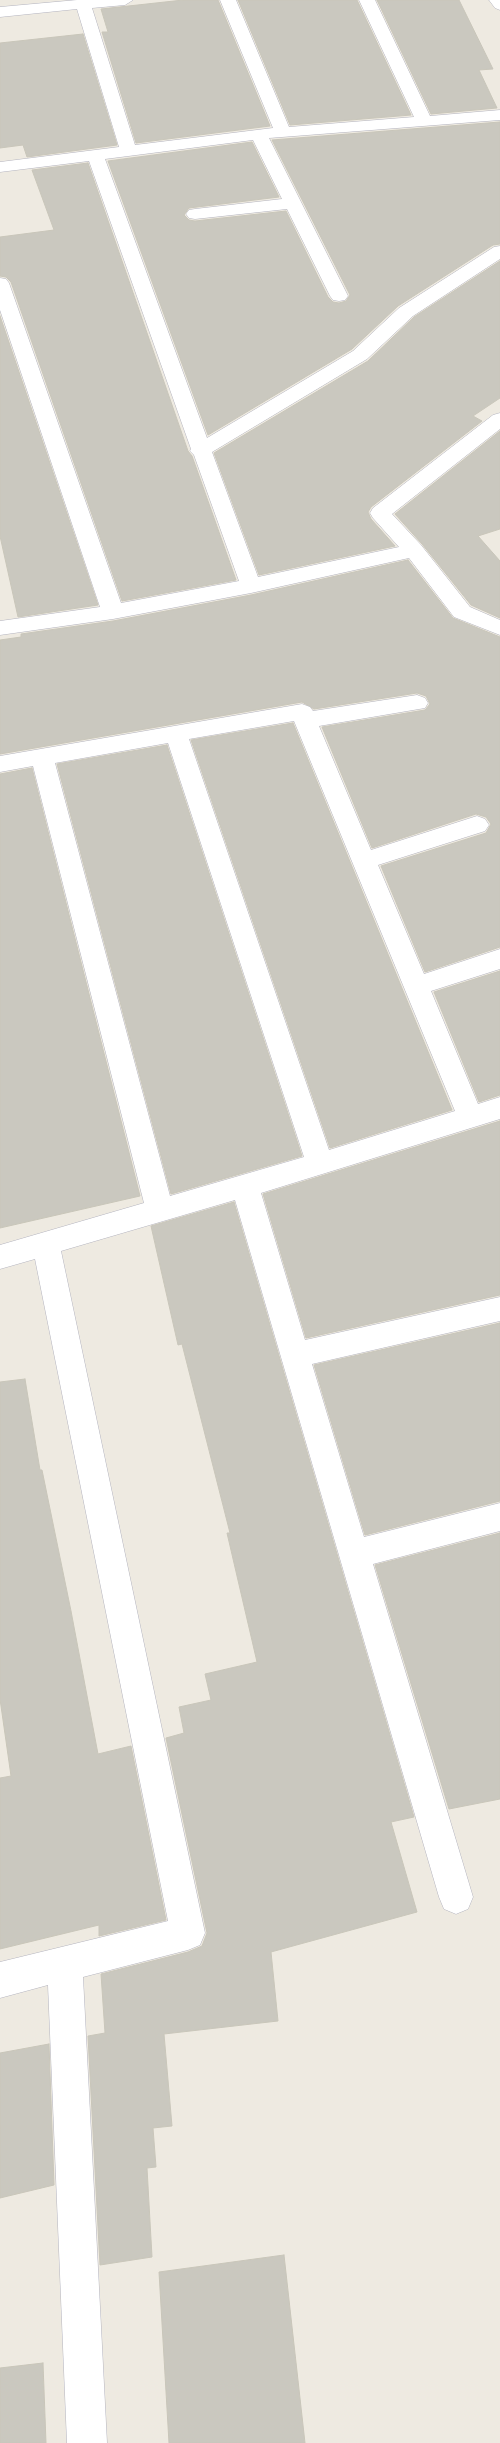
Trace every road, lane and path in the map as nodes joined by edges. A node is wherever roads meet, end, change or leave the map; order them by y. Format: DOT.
graph roads {
  1 [pos="125,0"];
  2 [pos="228,0"];
  3 [pos="367,0"];
  4 [pos="498,0"];
  5 [pos="83,4"];
  6 [pos="500,5"];
  7 [pos="0,12"];
  8 [pos="500,115"];
  9 [pos="424,121"];
  10 [pos="283,132"];
  11 [pos="259,134"];
  12 [pos="129,151"];
  13 [pos="95,155"];
  14 [pos="0,167"];
  15 [pos="293,203"];
  16 [pos="195,214"];
  17 [pos="500,252"];
  18 [pos="0,283"];
  19 [pos="339,296"];
  20 [pos="497,428"];
  21 [pos="200,451"];
  22 [pos="414,550"];
  23 [pos="251,586"];
  24 [pos="114,612"];
  25 [pos="0,628"];
  26 [pos="500,628"];
  27 [pos="417,703"];
  28 [pos="305,720"];
  29 [pos="176,734"];
  30 [pos="42,757"];
  31 [pos="0,764"];
  32 [pos="477,825"];
  33 [pos="364,861"];
  34 [pos="500,959"];
  35 [pos="416,986"];
  36 [pos="500,1108"];
  37 [pos="471,1118"];
  38 [pos="320,1164"];
  39 [pos="245,1186"];
  40 [pos="160,1211"];
  41 [pos="46,1244"];
  42 [pos="0,1257"];
  43 [pos="500,1309"];
  44 [pos="294,1354"];
  45 [pos="500,1516"];
  46 [pos="354,1554"];
  47 [pos="456,1898"];
  48 [pos="64,1964"];
  49 [pos="0,1980"];
  50 [pos="87,2443"];
  1 -- 5 [label="street"];
  2 -- 10 [label="street"];
  3 -- 9 [label="street"];
  4 -- 6 [label="street"];
  5 -- 7 [label="street"];
  5 -- 12 [label="street"];
  8 -- 9 [label="street"];
  9 -- 10 [label="street"];
  10 -- 11 [label="street"];
  11 -- 12 [label="street"];
  11 -- 15 [label="street"];
  12 -- 13 [label="street"];
  13 -- 14 [label="street"];
  13 -- 21 [label="street"];
  15 -- 16 [label="street"];
  15 -- 19 [label="street"];
  17 -- 21 [label="street"];
  18 -- 24 [label="street"];
  20 -- 22 [label="street"];
  21 -- 23 [label="street"];
  22 -- 23 [label="street"];
  22 -- 26 [label="street"];
  23 -- 24 [label="street"];
  24 -- 25 [label="street"];
  27 -- 28 [label="street"];
  28 -- 29 [label="street"];
  28 -- 33 [label="street"];
  29 -- 30 [label="street"];
  29 -- 38 [label="street"];
  30 -- 31 [label="street"];
  30 -- 40 [label="street"];
  32 -- 33 [label="street"];
  33 -- 35 [label="street"];
  34 -- 35 [label="street"];
  35 -- 37 [label="street"];
  36 -- 37 [label="street"];
  37 -- 38 [label="street"];
  38 -- 39 [label="street"];
  39 -- 40 [label="street"];
  39 -- 44 [label="street"];
  40 -- 41 [label="street"];
  41 -- 42 [label="street"];
  41 -- 48 [label="street"];
  43 -- 44 [label="street"];
  44 -- 46 [label="street"];
  45 -- 46 [label="street"];
  46 -- 47 [label="street"];
  48 -- 49 [label="street"];
  48 -- 50 [label="street"];
}
